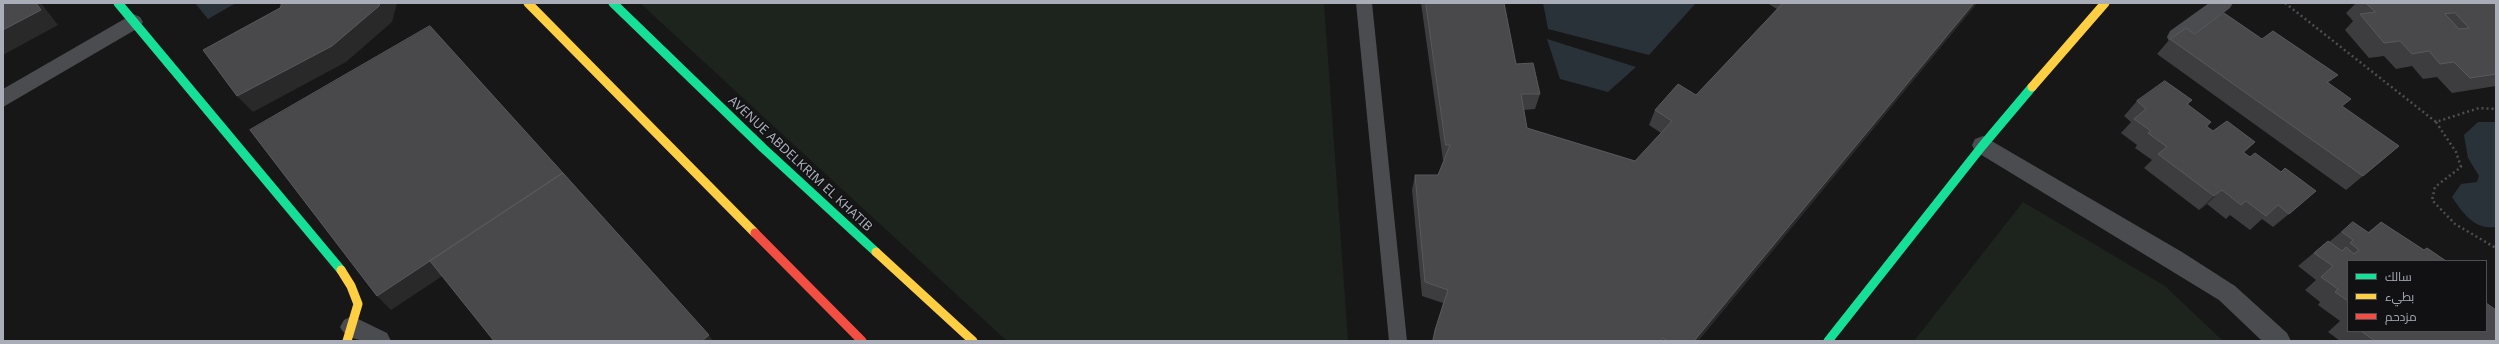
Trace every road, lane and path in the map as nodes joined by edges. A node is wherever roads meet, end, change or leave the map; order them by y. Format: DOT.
graph roads {
  1 [pos="118,3"];
  2 [pos="528,3"];
  3 [pos="613,3"];
  4 [pos="1364,3"];
  5 [pos="2105,3"];
  6 [pos="2223,3"];
  7 [pos="2285,3"];
  8 [pos="133,22"];
  9 [pos="2177,37"];
  10 [pos="3,99"];
  11 [pos="2496,108"];
  12 [pos="2436,122"];
  13 [pos="1983,145"];
  14 [pos="2496,248"];
  15 [pos="349,334"];
  16 [pos="379,341"];
  17 [pos="862,341"];
  18 [pos="972,341"];
  19 [pos="1398,341"];
  20 [pos="1828,341"];
  21 [pos="2279,341"];
  1 -- 8 [label="street"];
  2 -- 17 [label="street"];
  3 -- 18 [label="street, AVENUE ABDELKRIM EL KHATIB"];
  4 -- 19 [label="lane"];
  5 -- 13 [label="street"];
  6 -- 9 [label="street"];
  7 -- 12 [label="path"];
  8 -- 10 [label="street"];
  8 -- 15 [label="street"];
  11 -- 12 [label="path"];
  12 -- 14 [label="path"];
  13 -- 20 [label="street"];
  13 -- 21 [label="street"];
  15 -- 16 [label="street"];
}
